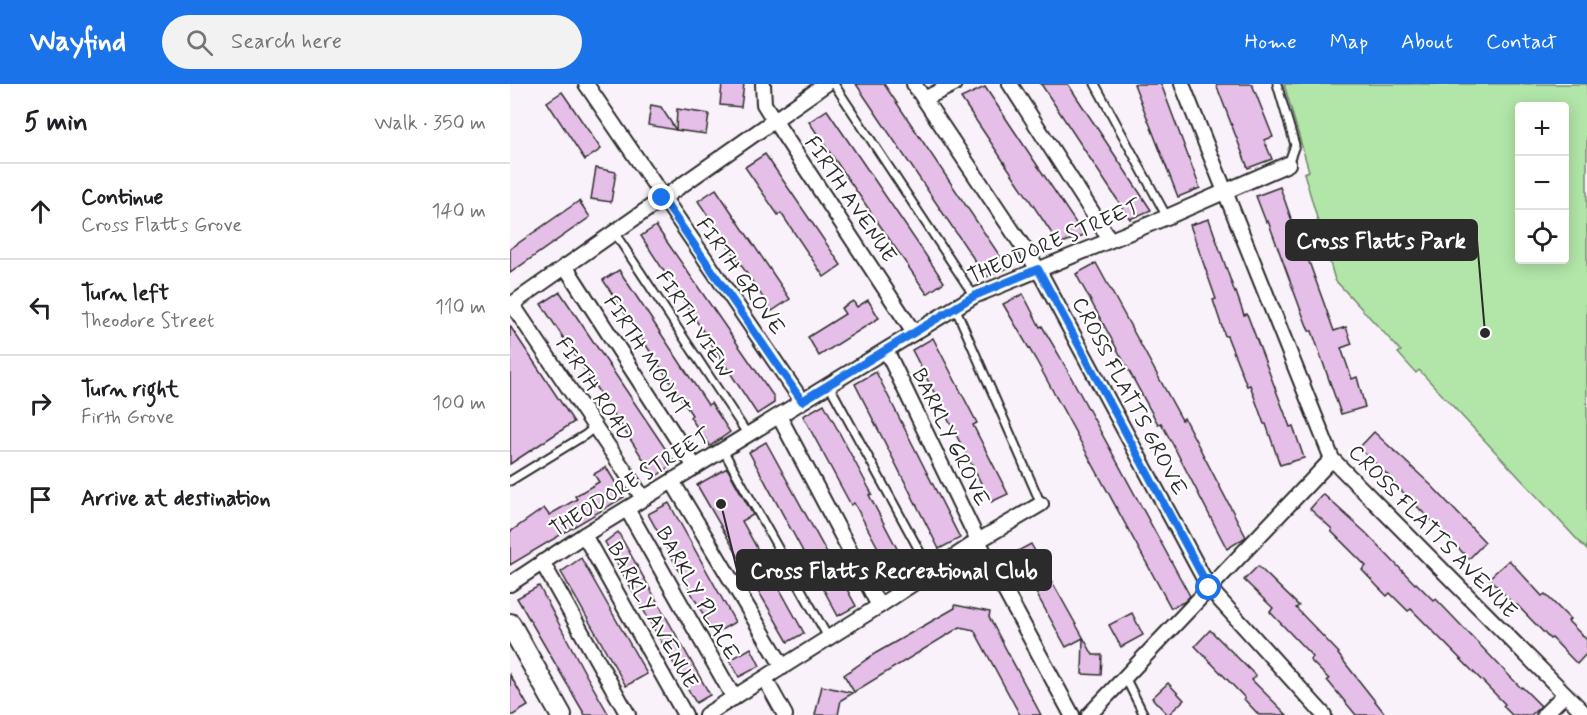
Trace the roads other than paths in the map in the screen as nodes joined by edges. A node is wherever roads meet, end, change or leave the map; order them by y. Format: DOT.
graph roads {
  1 [pos="586,84"];
  2 [pos="764,84"];
  3 [pos="826,84"];
  4 [pos="834,84"];
  5 [pos="914,84"];
  6 [pos="954,84"];
  7 [pos="1010,84"];
  8 [pos="1095,84"];
  9 [pos="1182,84"];
  10 [pos="1277,84"];
  11 [pos="924,99"];
  12 [pos="774,120"];
  13 [pos="1288,164"];
  14 [pos="1226,192"];
  15 [pos="662,198"];
  16 [pos="1167,217"];
  17 [pos="614,232"];
  18 [pos="1110,240"];
  19 [pos="565,266"];
  20 [pos="1038,269"];
  21 [pos="974,296"];
  22 [pos="955,307"];
  23 [pos="914,333"];
  24 [pos="886,350"];
  25 [pos="829,385"];
  26 [pos="802,401"];
  27 [pos="779,416"];
  28 [pos="595,427"];
  29 [pos="748,435"];
  30 [pos="723,450"];
  31 [pos="1332,459"];
  32 [pos="695,467"];
  33 [pos="510,481"];
  34 [pos="672,481"];
  35 [pos="643,498"];
  36 [pos="1041,504"];
  37 [pos="627,509"];
  38 [pos="584,535"];
  39 [pos="978,541"];
  40 [pos="542,562"];
  41 [pos="932,573"];
  42 [pos="510,584"];
  43 [pos="1209,588"];
  44 [pos="879,606"];
  45 [pos="510,624"];
  46 [pos="829,639"];
  47 [pos="783,667"];
  48 [pos="1125,677"];
  49 [pos="765,679"];
  50 [pos="1565,694"];
  51 [pos="734,698"];
  52 [pos="561,715"];
  53 [pos="628,715"];
  54 [pos="685,715"];
  55 [pos="706,715"];
  56 [pos="785,715"];
  57 [pos="1072,715"];
  58 [pos="1089,715"];
  59 [pos="1144,715"];
  60 [pos="1324,715"];
  61 [pos="1544,715"];
  62 [pos="1586,715"];
  1 -- 15 [label="street, FIRTH GROVE"];
  2 -- 12 [label="street, FIRTH AVENUE"];
  3 -- 12 [label="street"];
  4 -- 21 [label="lane"];
  5 -- 11 [label="street, CROSS FLATTS GROVE"];
  6 -- 11 [label="street"];
  7 -- 18 [label="street"];
  8 -- 16 [label="lane"];
  9 -- 14 [label="street, CROSS FLATTS AVENUE"];
  10 -- 13 [label="lane"];
  11 -- 20 [label="street, CROSS FLATTS GROVE"];
  12 -- 15 [label="street"];
  12 -- 23 [label="street, FIRTH AVENUE"];
  13 -- 14 [label="street, THEODORE STREET"];
  14 -- 16 [label="street, THEODORE STREET"];
  14 -- 31 [label="street, CROSS FLATTS AVENUE"];
  15 -- 17 [label="street"];
  15 -- 26 [label="street, FIRTH GROVE"];
  16 -- 18 [label="street, THEODORE STREET"];
  17 -- 19 [label="street"];
  17 -- 29 [label="lane, FIRTH VIEW"];
  18 -- 20 [label="street, THEODORE STREET"];
  19 -- 28 [label="street, FIRTH ROAD"];
  19 -- 32 [label="street, FIRTH MOUNT"];
  20 -- 21 [label="street, THEODORE STREET"];
  20 -- 43 [label="street, CROSS FLATTS GROVE"];
  21 -- 22 [label="street, THEODORE STREET"];
  22 -- 23 [label="street, THEODORE STREET"];
  22 -- 36 [label="lane"];
  23 -- 24 [label="street, THEODORE STREET"];
  24 -- 25 [label="street, THEODORE STREET"];
  24 -- 39 [label="street, BARKLY GROVE"];
  25 -- 26 [label="street, THEODORE STREET"];
  25 -- 41 [label="lane"];
  26 -- 27 [label="street, THEODORE STREET"];
  27 -- 29 [label="street, THEODORE STREET"];
  27 -- 44 [label="street"];
  28 -- 33 [label="lane"];
  28 -- 35 [label="street, FIRTH ROAD"];
  29 -- 30 [label="street, THEODORE STREET"];
  30 -- 32 [label="street, THEODORE STREET"];
  30 -- 46 [label="lane"];
  31 -- 43 [label="street"];
  31 -- 50 [label="street, CROSS FLATTS AVENUE"];
  32 -- 34 [label="street, THEODORE STREET"];
  34 -- 35 [label="street, THEODORE STREET"];
  34 -- 47 [label="street"];
  35 -- 37 [label="street, THEODORE STREET"];
  36 -- 39 [label="street"];
  37 -- 38 [label="street, THEODORE STREET"];
  37 -- 51 [label="street, BARKLY PLACE"];
  38 -- 40 [label="street, THEODORE STREET"];
  38 -- 54 [label="street, BARKLY AVENUE"];
  39 -- 41 [label="street"];
  39 -- 57 [label="street, BARKLY GROVE"];
  40 -- 42 [label="street, THEODORE STREET"];
  40 -- 53 [label="street"];
  41 -- 44 [label="street"];
  43 -- 48 [label="street"];
  43 -- 60 [label="street, CROSS FLATTS GROVE"];
  44 -- 46 [label="street"];
  45 -- 52 [label="street"];
  46 -- 47 [label="street"];
  47 -- 49 [label="street"];
  48 -- 58 [label="street"];
  48 -- 59 [label="lane"];
  49 -- 51 [label="street"];
  49 -- 56 [label="street"];
  50 -- 61 [label="street"];
  50 -- 62 [label="street, CROSS FLATTS AVENUE"];
  51 -- 55 [label="street"];
}
